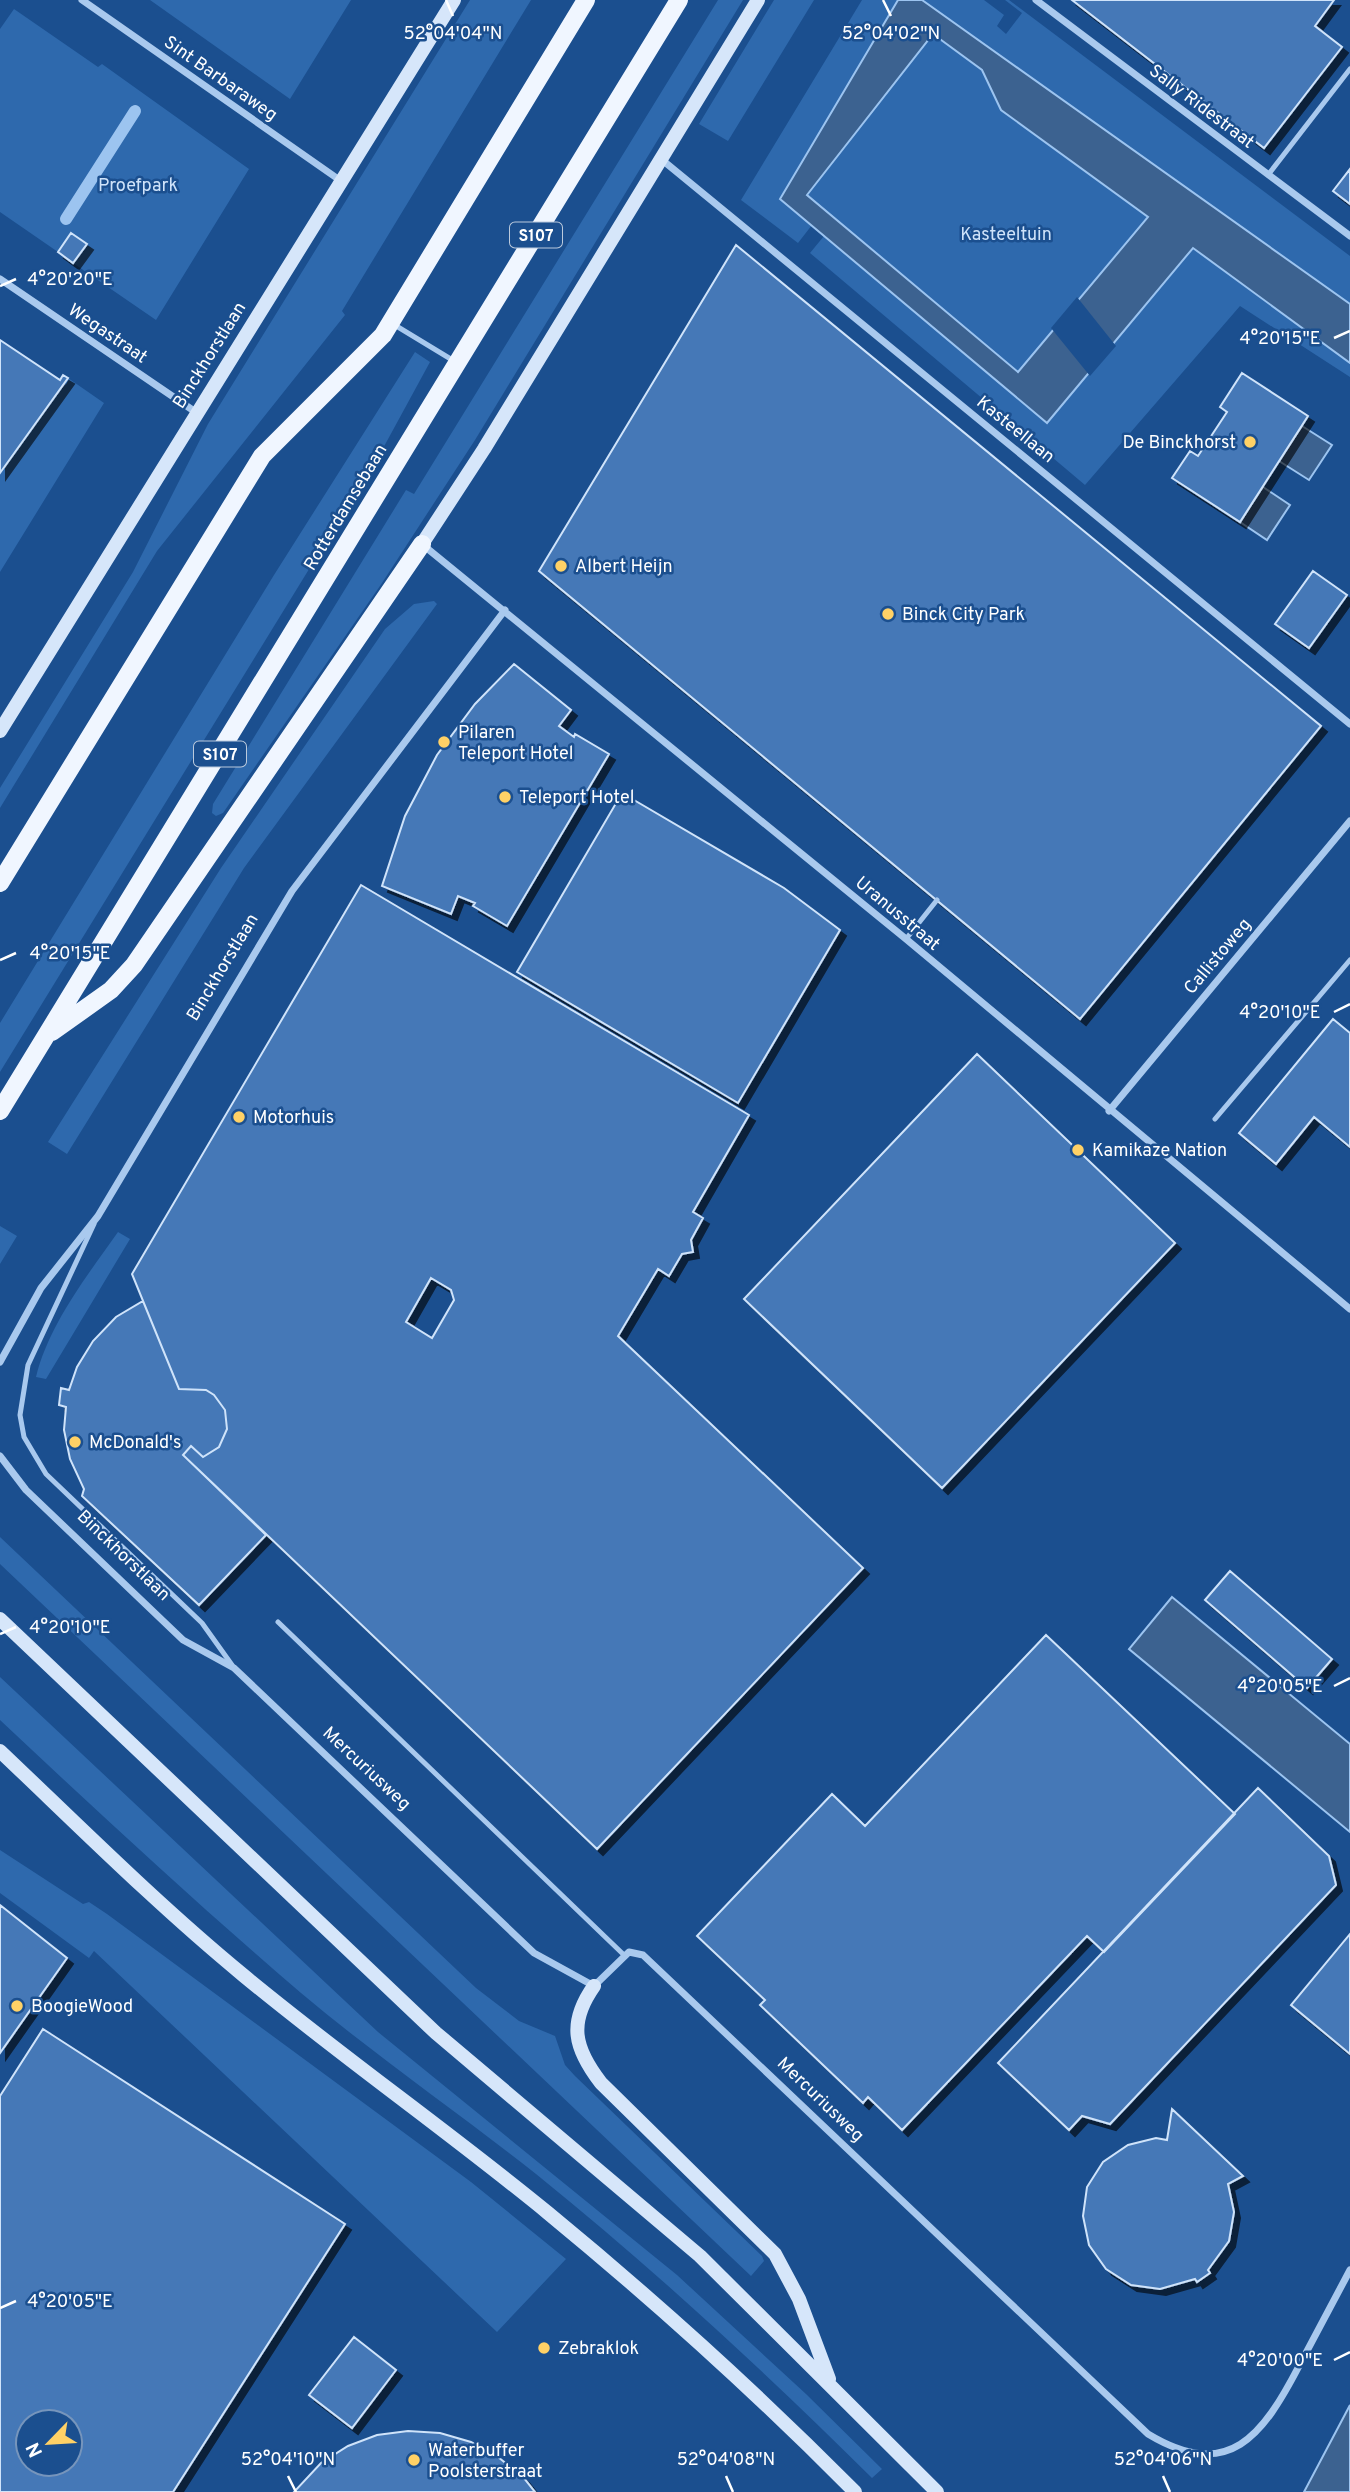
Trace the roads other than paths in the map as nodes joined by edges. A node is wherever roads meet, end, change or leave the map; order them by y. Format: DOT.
graph roads {
  1 [pos="82,0"];
  2 [pos="454,0"];
  3 [pos="586,0"];
  4 [pos="679,0"];
  5 [pos="758,0"];
  6 [pos="1036,0"];
  7 [pos="1350,69"];
  8 [pos="661,159"];
  9 [pos="1268,175"];
  10 [pos="341,182"];
  11 [pos="1350,236"];
  12 [pos="0,279"];
  13 [pos="391,323"];
  14 [pos="458,363"];
  15 [pos="198,414"];
  16 [pos="422,544"];
  17 [pos="505,610"];
  18 [pos="1350,724"];
  19 [pos="0,731"];
  20 [pos="1350,821"];
  21 [pos="0,883"];
  22 [pos="937,900"];
  23 [pos="906,939"];
  24 [pos="1350,960"];
  25 [pos="46,1035"];
  26 [pos="0,1111"];
  27 [pos="1109,1111"];
  28 [pos="1215,1119"];
  29 [pos="98,1216"];
  30 [pos="1350,1309"];
  31 [pos="0,1362"];
  32 [pos="0,1456"];
  33 [pos="0,1619"];
  34 [pos="278,1622"];
  35 [pos="234,1668"];
  36 [pos="0,1751"];
  37 [pos="6,1763"];
  38 [pos="624,1955"];
  39 [pos="594,1986"];
  40 [pos="1350,2270"];
  41 [pos="830,2383"];
  42 [pos="855,2492"];
  43 [pos="937,2492"];
  1 -- 10 [label="street, Sint Barbaraweg"];
  2 -- 10 [label="main road, Binckhorstlaan"];
  3 -- 13 [label="main road"];
  4 -- 14 [label="main road, Rotterdamsebaan / S107"];
  5 -- 8 [label="main road"];
  6 -- 9 [label="street, Sally Ridestraat"];
  7 -- 9 [label="lane"];
  8 -- 16 [label="main road"];
  8 -- 18 [label="street, Kasteellaan"];
  9 -- 11 [label="street, Sally Ridestraat"];
  10 -- 15 [label="main road, Binckhorstlaan"];
  12 -- 15 [label="street, Wegastraat"];
  13 -- 14 [label="lane"];
  13 -- 21 [label="main road"];
  14 -- 25 [label="main road, Rotterdamsebaan / S107"];
  15 -- 19 [label="main road, Binckhorstlaan"];
  16 -- 17 [label="street, Uranusstraat"];
  16 -- 25 [label="main road"];
  17 -- 23 [label="street, Uranusstraat"];
  17 -- 29 [label="street, Binckhorstlaan"];
  20 -- 27 [label="street, Callistoweg"];
  22 -- 23 [label="lane"];
  23 -- 27 [label="street, Uranusstraat"];
  24 -- 28 [label="lane"];
  25 -- 26 [label="main road, S107"];
  27 -- 30 [label="street, Uranusstraat"];
  29 -- 31 [label="street, Binckhorstlaan"];
  29 -- 35 [label="lane"];
  32 -- 35 [label="street, Binckhorstlaan"];
  33 -- 41 [label="main road"];
  34 -- 38 [label="lane"];
  35 -- 39 [label="street, Mercuriusweg"];
  36 -- 37 [label="main road"];
  37 -- 42 [label="main road"];
  38 -- 39 [label="street"];
  38 -- 40 [label="street, Mercuriusweg"];
  39 -- 41 [label="main road"];
  41 -- 43 [label="main road"];
}
